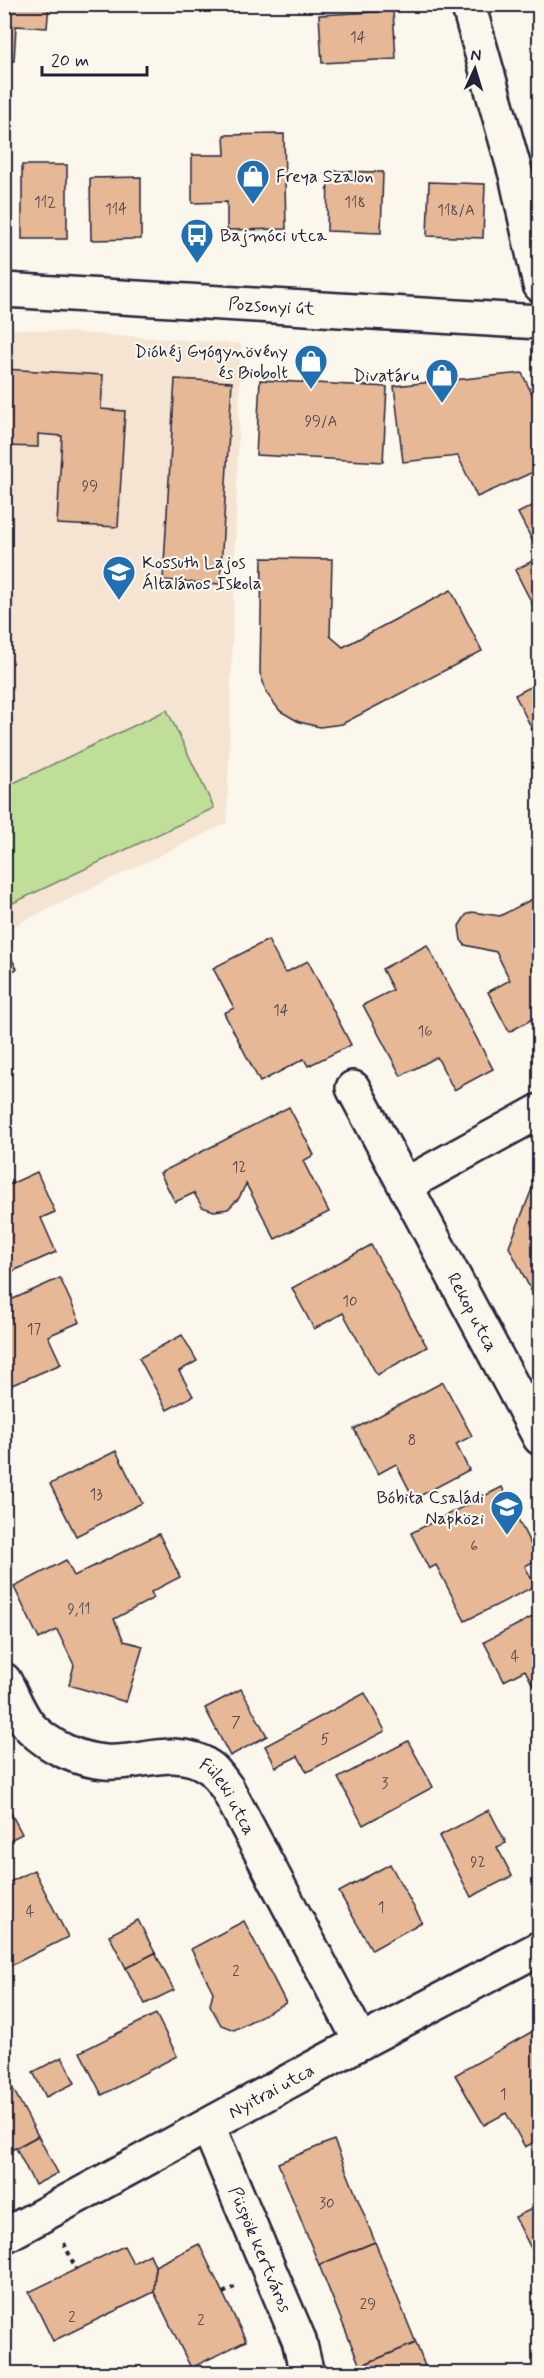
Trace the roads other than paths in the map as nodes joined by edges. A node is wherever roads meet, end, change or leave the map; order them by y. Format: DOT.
graph roads {
  1 [pos="468,4"];
  2 [pos="540,285"];
  3 [pos="4,290"];
  4 [pos="540,322"];
  5 [pos="353,1088"];
  6 [pos="540,1111"];
  7 [pos="405,1185"];
  8 [pos="540,1438"];
  9 [pos="4,1680"];
  10 [pos="540,1948"];
  11 [pos="361,2042"];
  12 [pos="208,2126"];
  13 [pos="4,2236"];
  14 [pos="307,2373"];
  1 -- 2 [label="street"];
  3 -- 4 [label="street, Pozsonyi út"];
  5 -- 7 [label="street, Rekop utca"];
  6 -- 7 [label="street"];
  7 -- 8 [label="street, Rekop utca"];
  9 -- 11 [label="street, Füleki utca"];
  10 -- 11 [label="street, Nyitrai utca"];
  11 -- 12 [label="street, Nyitrai utca"];
  12 -- 13 [label="street, Nyitrai utca"];
  12 -- 14 [label="street, Püspök kertváros"];
}
